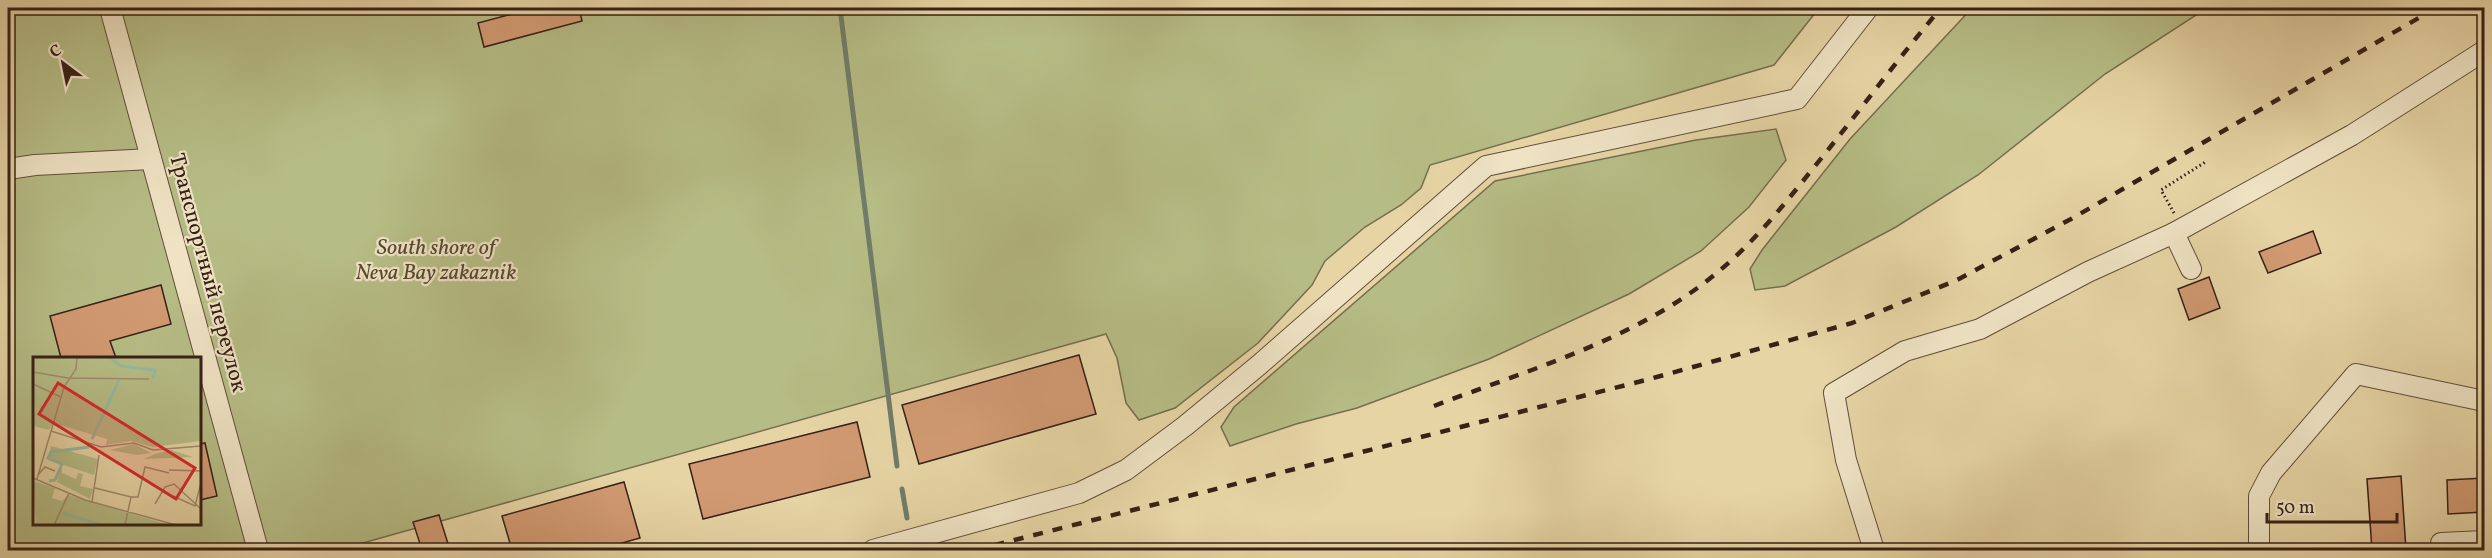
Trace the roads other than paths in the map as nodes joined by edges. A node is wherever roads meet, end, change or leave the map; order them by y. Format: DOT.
graph roads {
  1 [pos="110,8"];
  2 [pos="1868,8"];
  3 [pos="2484,51"];
  4 [pos="151,159"];
  5 [pos="8,169"];
  6 [pos="2174,233"];
  7 [pos="2191,269"];
  8 [pos="2484,401"];
  9 [pos="2484,541"];
  10 [pos="2441,543"];
  11 [pos="258,550"];
  12 [pos="873,550"];
  13 [pos="1874,550"];
  14 [pos="2259,550"];
  1 -- 4 [label="street, Транспортный переулок"];
  2 -- 12 [label="street"];
  3 -- 6 [label="street"];
  4 -- 5 [label="street"];
  4 -- 11 [label="street, Транспортный переулок"];
  6 -- 7 [label="street"];
  6 -- 13 [label="street"];
  8 -- 14 [label="street"];
  9 -- 10 [label="street"];
}
